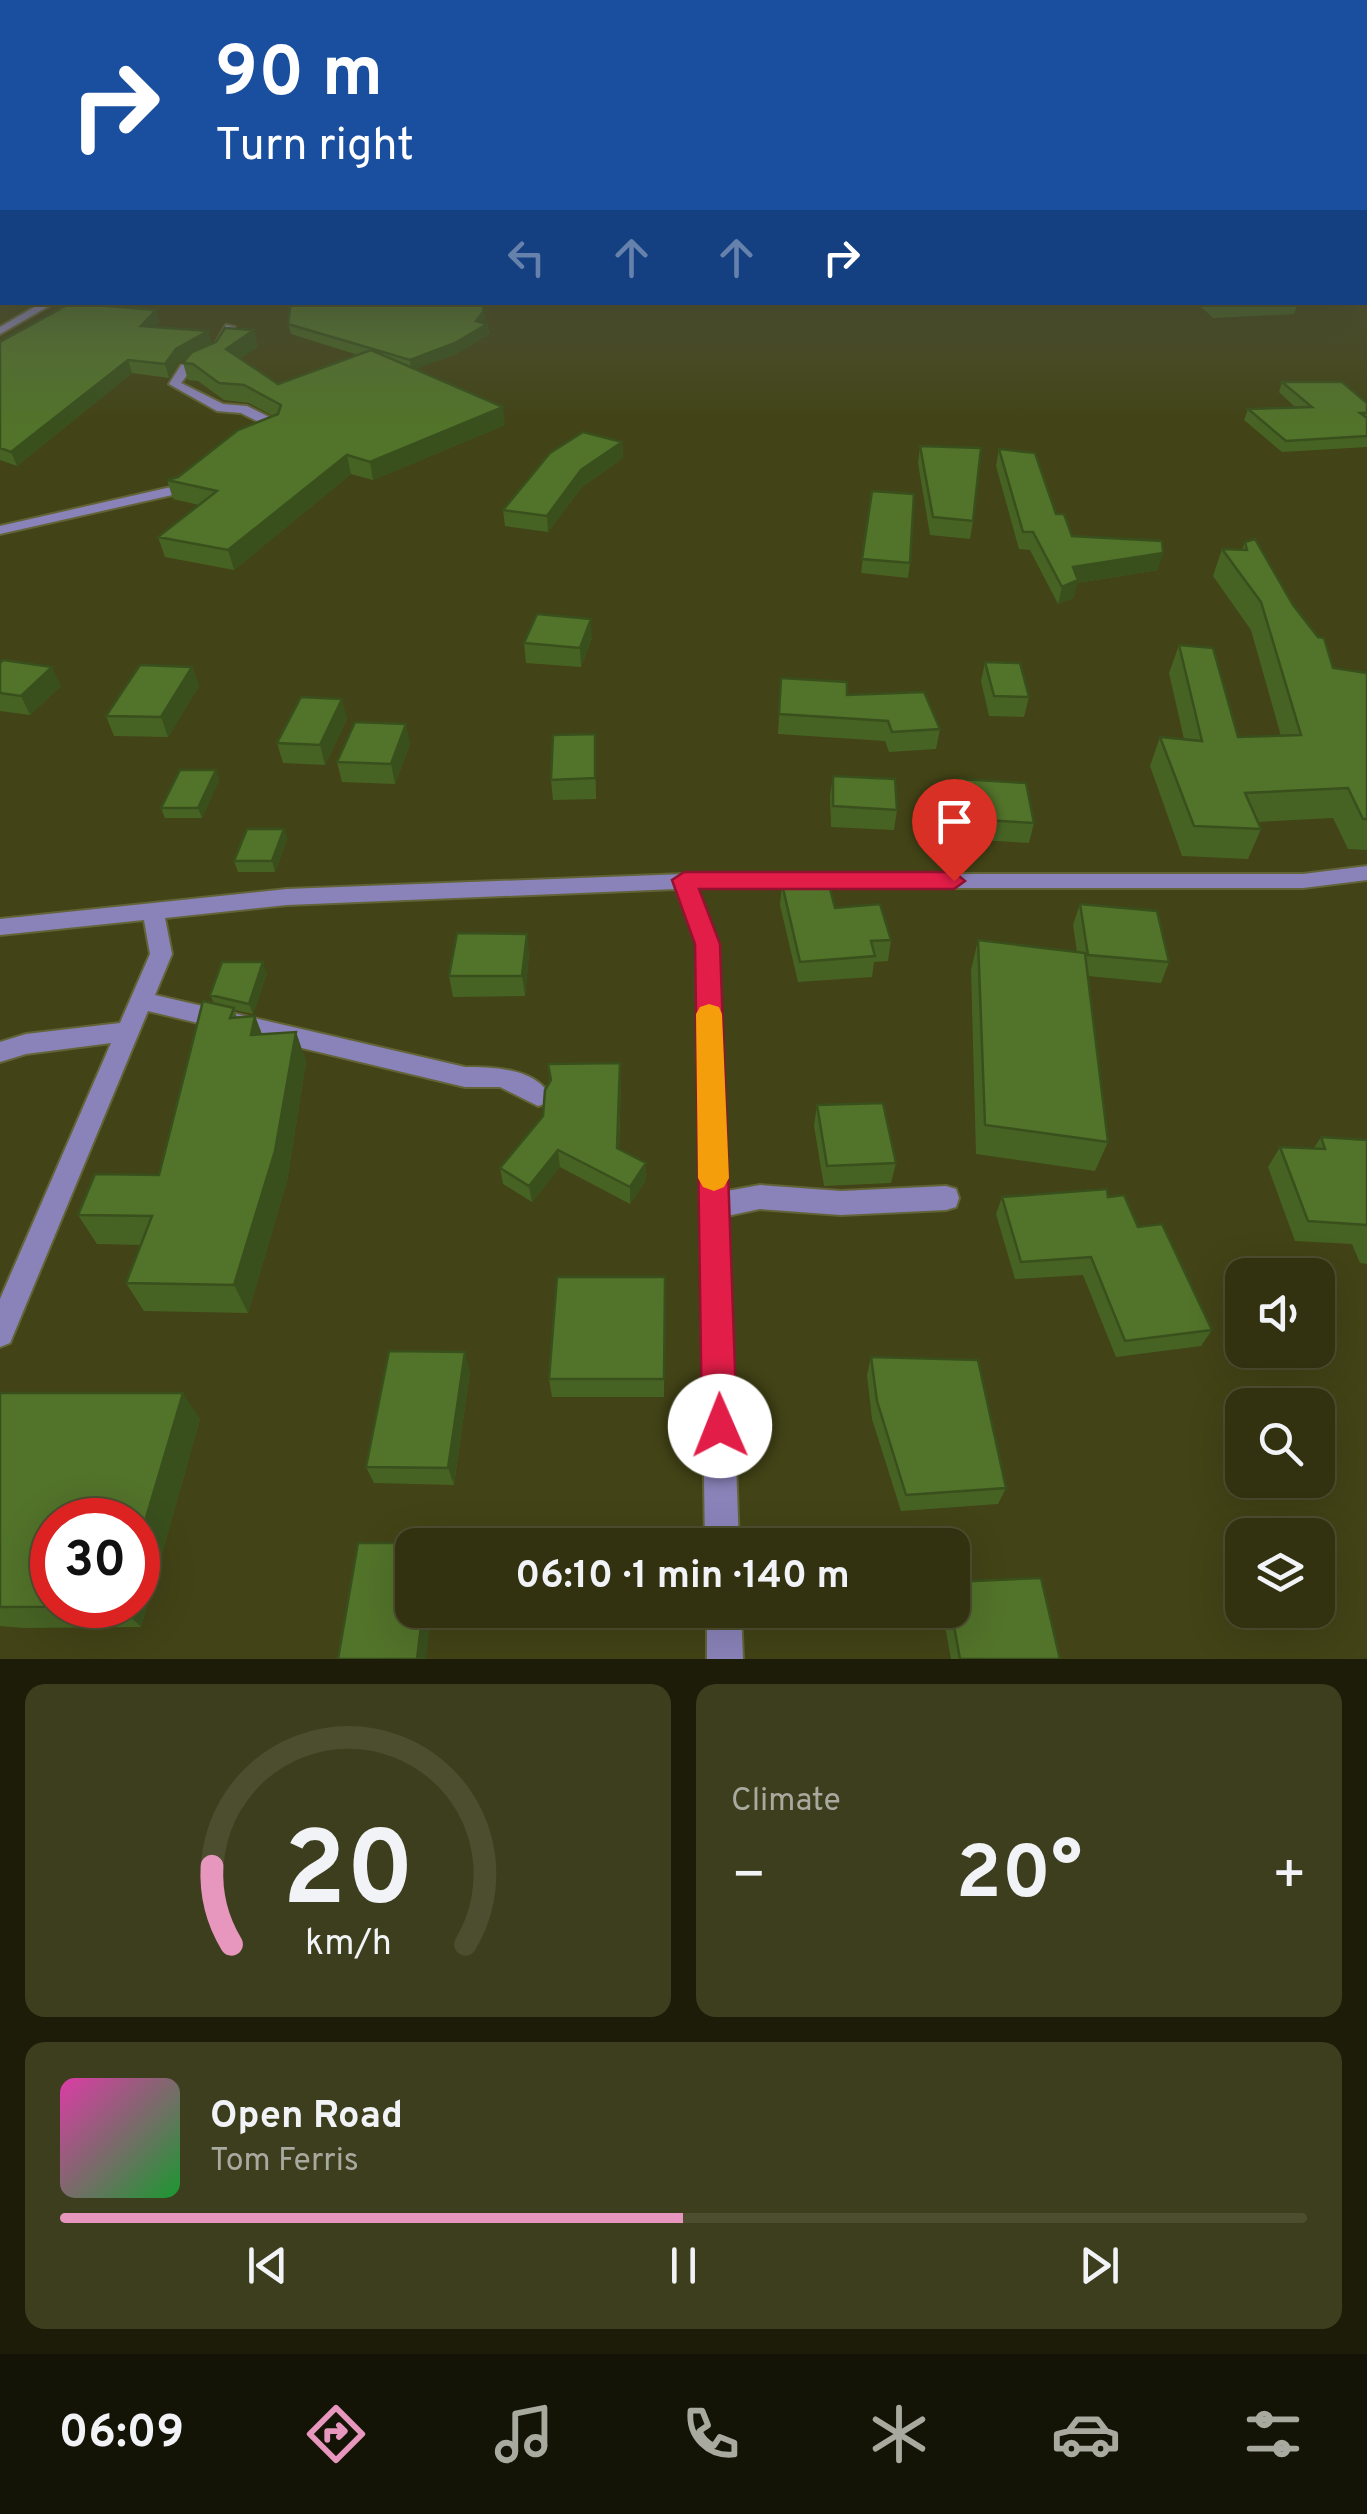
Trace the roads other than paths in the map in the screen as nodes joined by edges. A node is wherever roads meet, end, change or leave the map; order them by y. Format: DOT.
graph roads {
  1 [pos="45,305"];
  2 [pos="230,327"];
  3 [pos="0,331"];
  4 [pos="250,437"];
  5 [pos="206,466"];
  6 [pos="0,530"];
  7 [pos="1367,873"];
  8 [pos="684,880"];
  9 [pos="153,912"];
  10 [pos="0,927"];
  11 [pos="140,1000"];
  12 [pos="127,1032"];
  13 [pos="0,1052"];
  14 [pos="538,1096"];
  15 [pos="946,1198"];
  16 [pos="714,1206"];
  17 [pos="0,1333"];
  18 [pos="722,1528"];
  19 [pos="724,1628"];
  20 [pos="725,1659"];
  1 -- 3 [label="street"];
  2 -- 4 [label="street"];
  5 -- 6 [label="street"];
  7 -- 8 [label="street"];
  8 -- 9 [label="street"];
  8 -- 16 [label="street"];
  9 -- 10 [label="street"];
  9 -- 11 [label="street"];
  11 -- 12 [label="street"];
  11 -- 14 [label="street"];
  12 -- 13 [label="street"];
  12 -- 17 [label="street"];
  15 -- 16 [label="street"];
  16 -- 18 [label="street"];
  19 -- 20 [label="street"];
}
